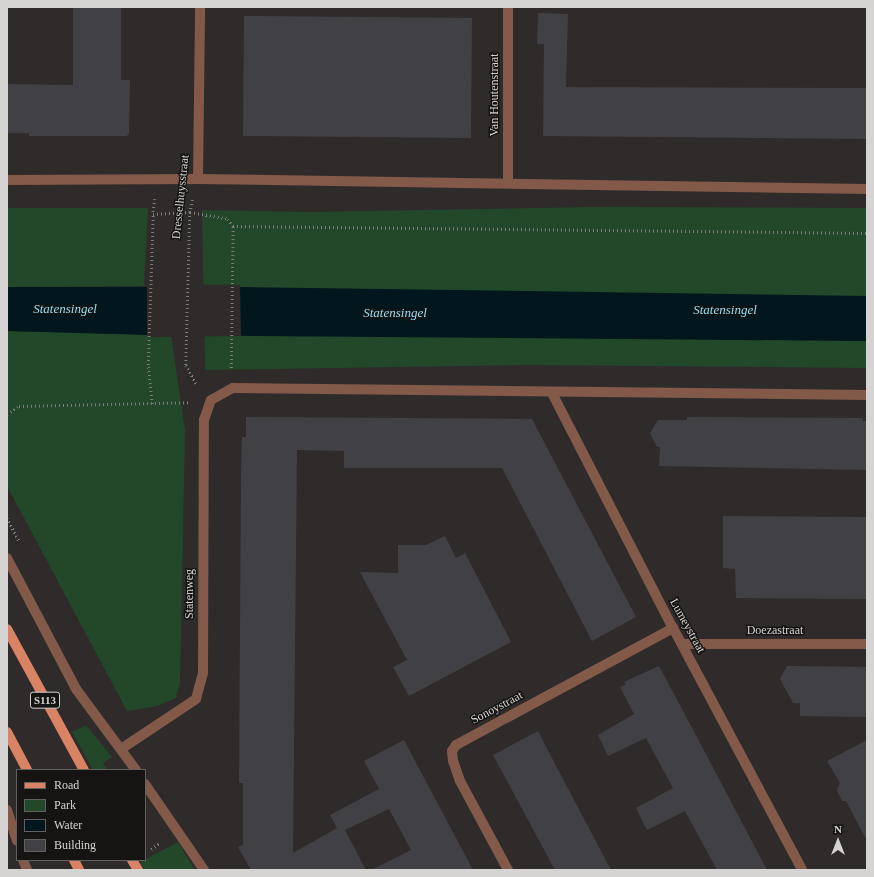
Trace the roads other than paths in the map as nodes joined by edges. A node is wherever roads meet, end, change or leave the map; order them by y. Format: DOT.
graph roads {
  1 [pos="200,7"];
  2 [pos="508,7"];
  3 [pos="198,178"];
  4 [pos="7,180"];
  5 [pos="508,183"];
  6 [pos="867,189"];
  7 [pos="552,393"];
  8 [pos="867,394"];
  9 [pos="7,558"];
  10 [pos="673,628"];
  11 [pos="7,629"];
  12 [pos="682,644"];
  13 [pos="867,644"];
  14 [pos="7,732"];
  15 [pos="121,749"];
  16 [pos="26,769"];
  17 [pos="83,769"];
  18 [pos="135,769"];
  19 [pos="146,785"];
  20 [pos="7,810"];
  21 [pos="16,837"];
  22 [pos="74,861"];
  23 [pos="133,861"];
  24 [pos="79,870"];
  25 [pos="138,870"];
  26 [pos="204,870"];
  27 [pos="508,870"];
  28 [pos="802,870"];
  1 -- 3 [label="street, Dresselhuysstraat"];
  2 -- 5 [label="street, Van Houtenstraat"];
  3 -- 4 [label="street"];
  3 -- 5 [label="street"];
  5 -- 6 [label="street"];
  7 -- 8 [label="street"];
  7 -- 10 [label="street, Lumeystraat"];
  7 -- 15 [label="street, Statenweg"];
  9 -- 15 [label="street"];
  10 -- 12 [label="street, Lumeystraat"];
  10 -- 27 [label="street, Sonoystraat"];
  11 -- 17 [label="main road, S113"];
  12 -- 13 [label="street, Doezastraat"];
  12 -- 28 [label="street, Lumeystraat"];
  14 -- 16 [label="main road"];
  15 -- 18 [label="street"];
  19 -- 26 [label="street"];
  20 -- 21 [label="street"];
  22 -- 24 [label="main road"];
  23 -- 25 [label="main road"];
}
